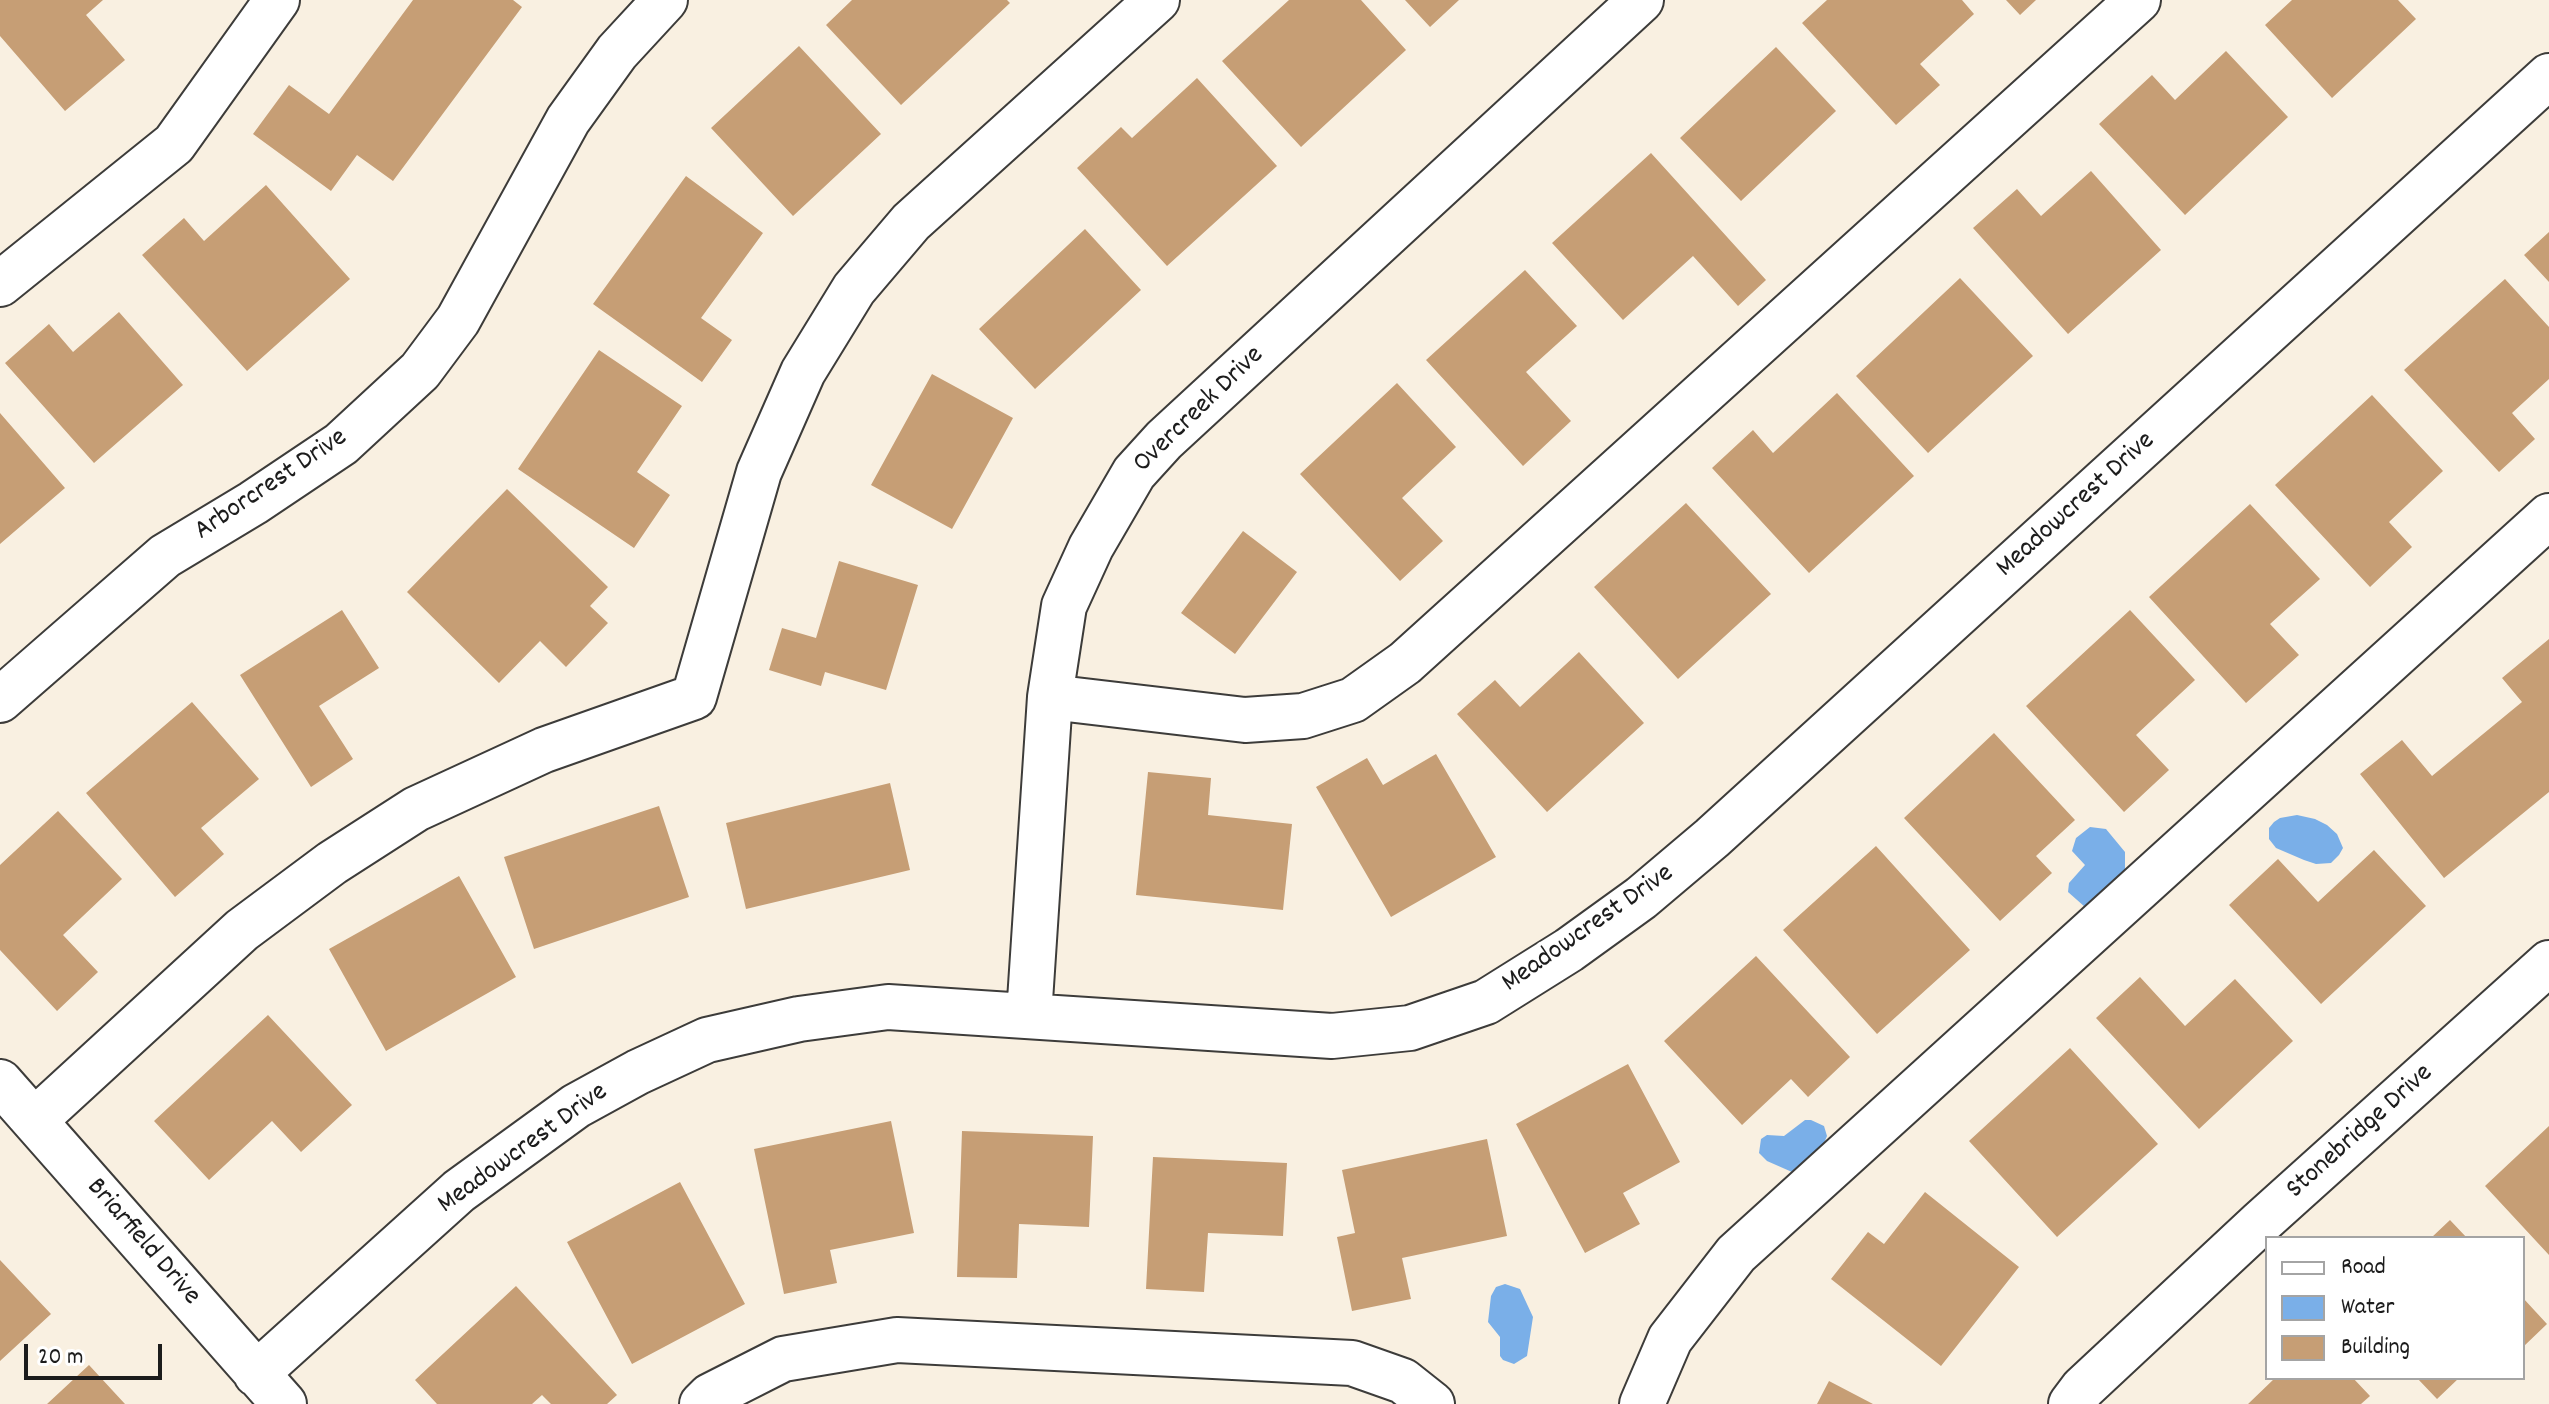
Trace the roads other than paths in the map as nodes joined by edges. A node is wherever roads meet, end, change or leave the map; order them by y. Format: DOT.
graph roads {
  1 [pos="277,0"];
  2 [pos="665,0"];
  3 [pos="1157,0"];
  4 [pos="1641,0"];
  5 [pos="2138,0"];
  6 [pos="2549,76"];
  7 [pos="0,284"];
  8 [pos="2549,516"];
  9 [pos="1050,697"];
  10 [pos="0,700"];
  11 [pos="2549,963"];
  12 [pos="1029,1016"];
  13 [pos="0,1082"];
  14 [pos="35,1120"];
  15 [pos="270,1389"];
  16 [pos="702,1404"];
  17 [pos="1432,1404"];
  18 [pos="1642,1404"];
  19 [pos="2071,1404"];
  1 -- 7 [label="street"];
  2 -- 10 [label="street, Arborcrest Drive"];
  3 -- 14 [label="street"];
  4 -- 9 [label="street, Overcreek Drive"];
  5 -- 9 [label="street"];
  6 -- 12 [label="street, Meadowcrest Drive"];
  8 -- 18 [label="street"];
  9 -- 12 [label="street, Overcreek Drive"];
  11 -- 19 [label="street, Stonebridge Drive"];
  12 -- 15 [label="street, Meadowcrest Drive"];
  13 -- 14 [label="street, Briarfield Drive"];
  14 -- 15 [label="street, Briarfield Drive"];
  16 -- 17 [label="street"];
}
